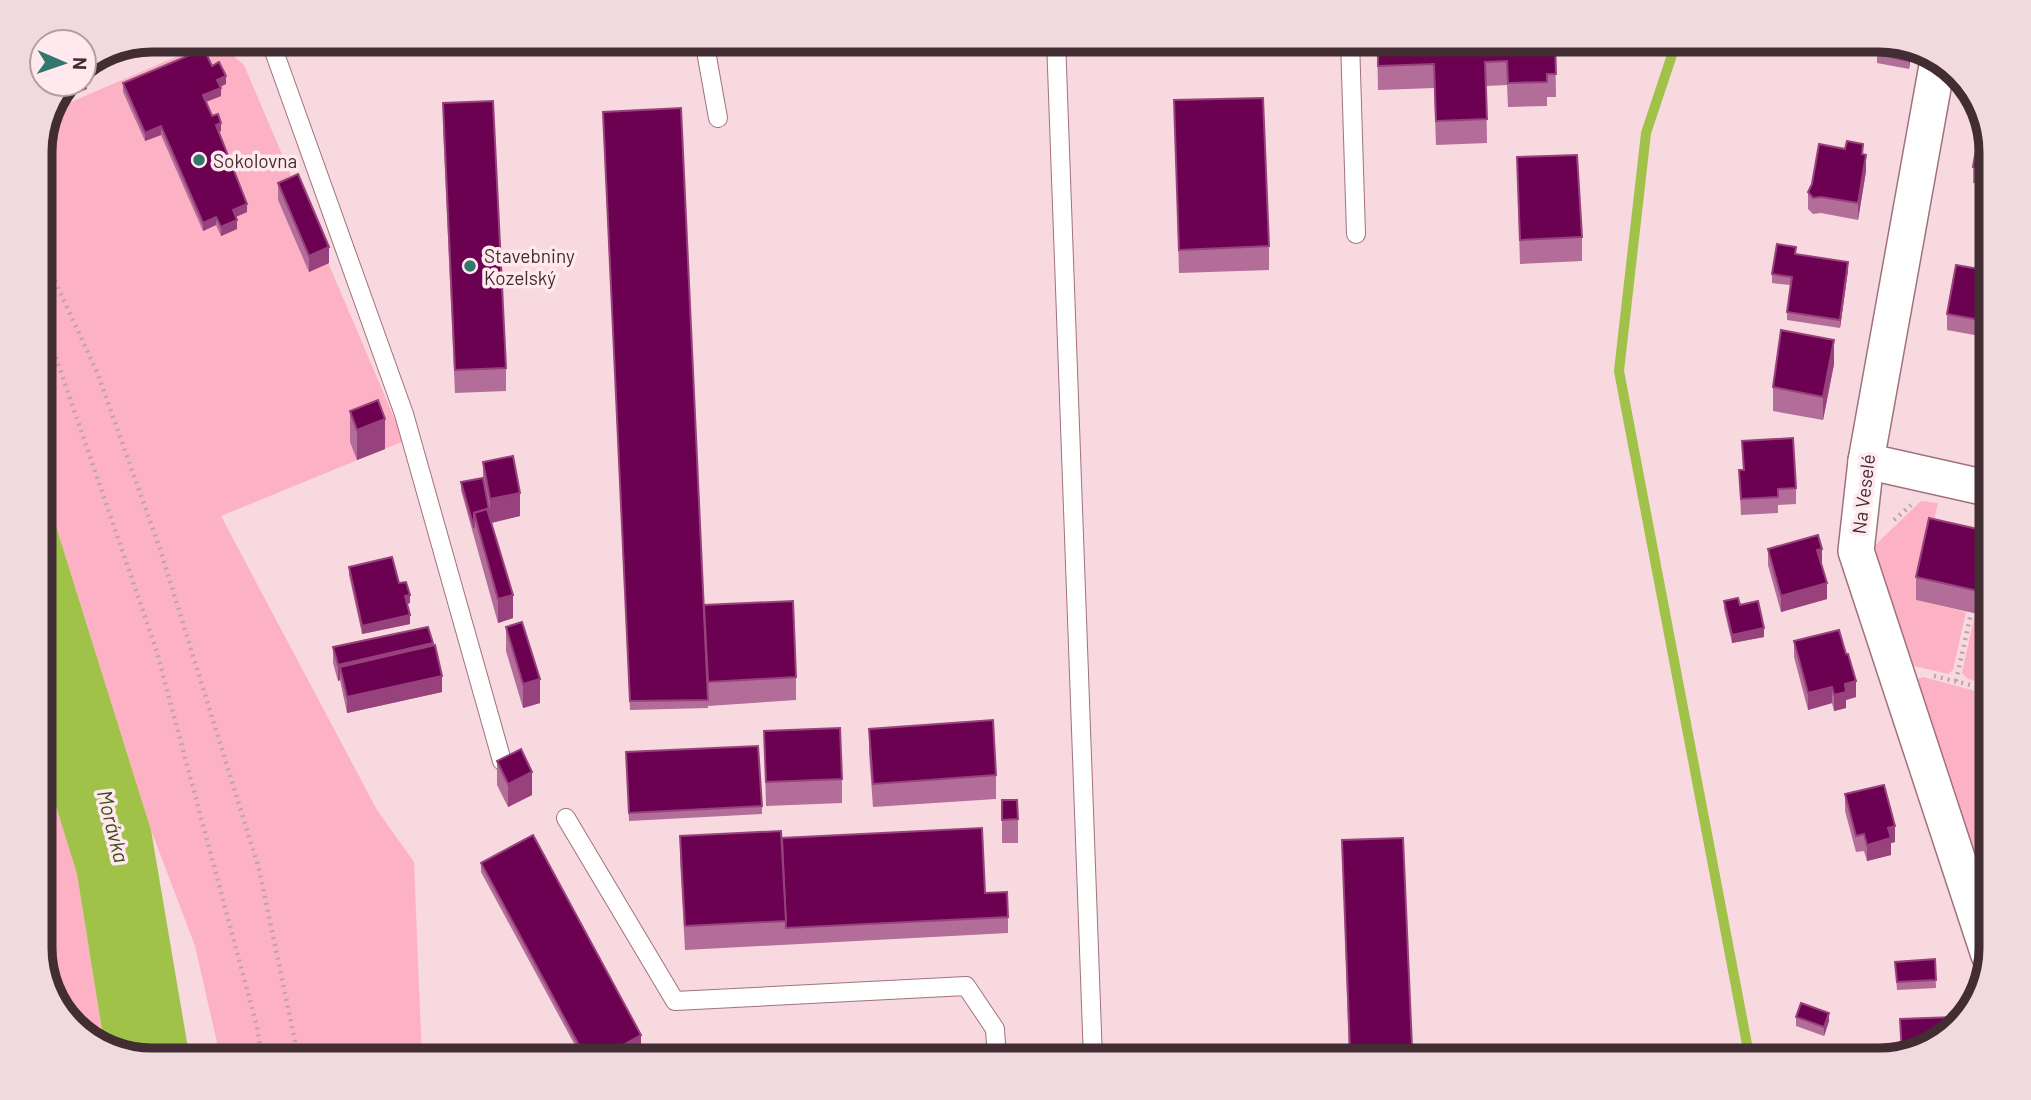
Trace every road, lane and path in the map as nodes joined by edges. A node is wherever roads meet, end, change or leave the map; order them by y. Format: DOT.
graph roads {
  1 [pos="275,52"];
  2 [pos="706,52"];
  3 [pos="1056,52"];
  4 [pos="1350,52"];
  5 [pos="1936,71"];
  6 [pos="719,118"];
  7 [pos="1356,234"];
  8 [pos="53,277"];
  9 [pos="53,349"];
  10 [pos="1866,461"];
  11 [pos="1978,486"];
  12 [pos="1914,503"];
  13 [pos="1856,551"];
  14 [pos="1971,613"];
  15 [pos="1896,667"];
  16 [pos="1955,681"];
  17 [pos="1979,687"];
  18 [pos="502,761"];
  19 [pos="566,818"];
  20 [pos="1979,924"];
  21 [pos="260,1048"];
  22 [pos="296,1048"];
  23 [pos="996,1048"];
  24 [pos="1093,1048"];
  1 -- 18 [label="lane"];
  2 -- 6 [label="lane"];
  3 -- 24 [label="lane"];
  4 -- 7 [label="lane"];
  5 -- 10 [label="street, Na Veselé"];
  8 -- 22 [label="path"];
  9 -- 21 [label="path"];
  10 -- 11 [label="street"];
  10 -- 13 [label="street, Na Veselé"];
  12 -- 13 [label="path"];
  13 -- 15 [label="street, Na Veselé"];
  14 -- 16 [label="path"];
  15 -- 16 [label="path"];
  15 -- 20 [label="street, Na Veselé"];
  16 -- 17 [label="path"];
  19 -- 23 [label="lane"];
}
